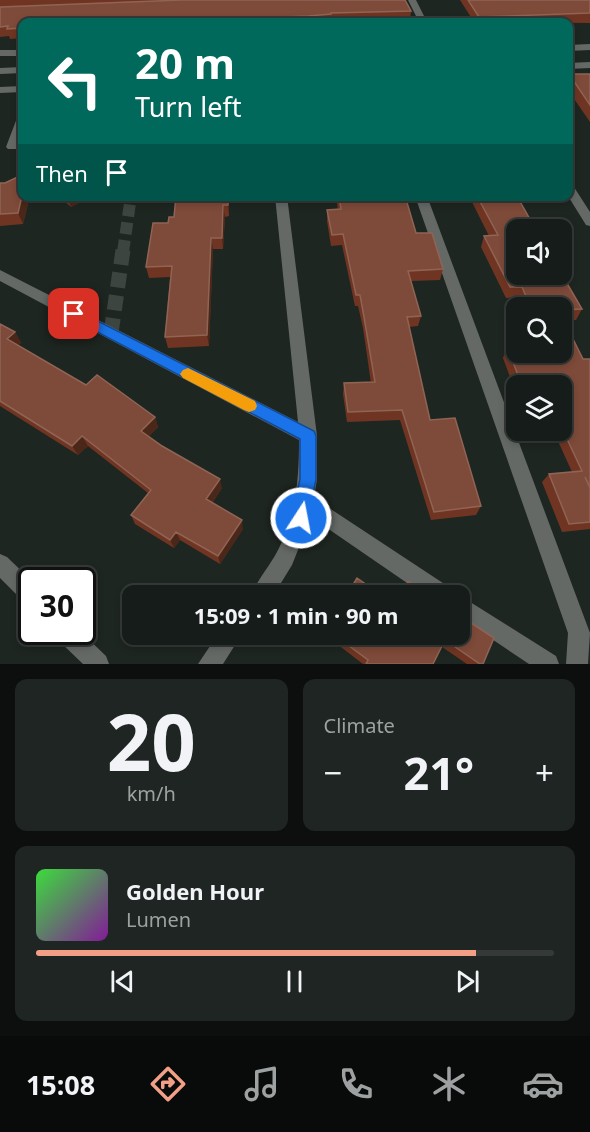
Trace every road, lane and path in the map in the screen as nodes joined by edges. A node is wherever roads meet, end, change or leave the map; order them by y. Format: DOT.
graph roads {
  1 [pos="412,0"];
  2 [pos="421,18"];
  3 [pos="590,47"];
  4 [pos="573,48"];
  5 [pos="18,53"];
  6 [pos="0,54"];
  7 [pos="590,65"];
  8 [pos="573,66"];
  9 [pos="18,70"];
  10 [pos="0,71"];
  11 [pos="18,89"];
  12 [pos="0,90"];
  13 [pos="18,130"];
  14 [pos="12,147"];
  15 [pos="573,195"];
  16 [pos="282,201"];
  17 [pos="423,201"];
  18 [pos="590,222"];
  19 [pos="0,275"];
  20 [pos="308,436"];
  21 [pos="305,503"];
  22 [pos="0,564"];
  23 [pos="18,582"];
  24 [pos="268,585"];
  25 [pos="428,585"];
  26 [pos="470,612"];
  27 [pos="79,645"];
  28 [pos="223,645"];
  29 [pos="98,664"];
  30 [pos="209,664"];
  31 [pos="548,664"];
  32 [pos="577,664"];
  1 -- 2 [label="street"];
  3 -- 4 [label="street"];
  5 -- 6 [label="street"];
  7 -- 8 [label="street"];
  9 -- 10 [label="street"];
  11 -- 12 [label="street"];
  13 -- 14 [label="street"];
  15 -- 18 [label="street"];
  16 -- 20 [label="street"];
  17 -- 32 [label="street"];
  19 -- 20 [label="street"];
  20 -- 21 [label="street"];
  21 -- 24 [label="street"];
  21 -- 25 [label="street"];
  22 -- 23 [label="street"];
  26 -- 31 [label="street"];
  27 -- 29 [label="street"];
  28 -- 30 [label="street"];
}
